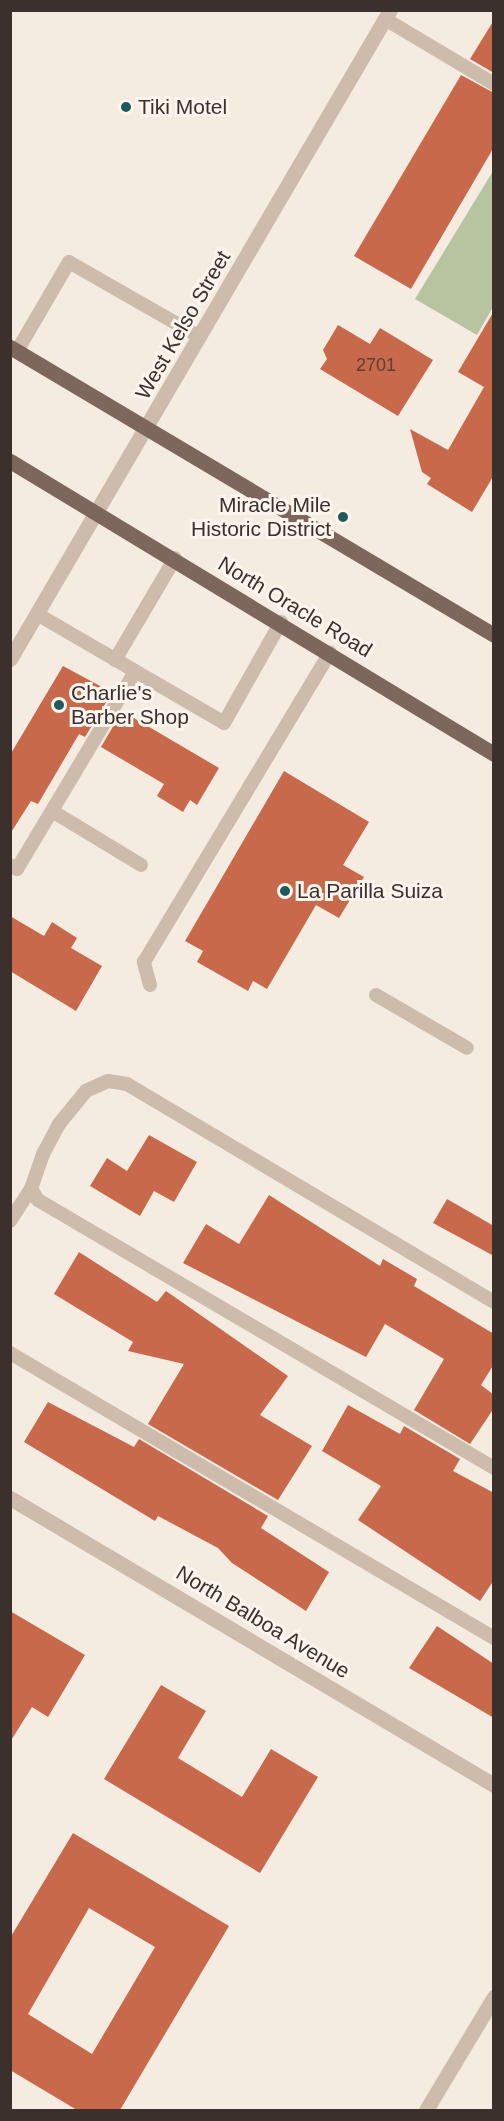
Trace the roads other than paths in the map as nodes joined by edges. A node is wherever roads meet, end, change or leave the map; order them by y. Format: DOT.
graph roads {
  1 [pos="387,15"];
  2 [pos="494,84"];
  3 [pos="200,337"];
  4 [pos="14,349"];
  5 [pos="147,427"];
  6 [pos="10,461"];
  7 [pos="96,512"];
  8 [pos="175,558"];
  9 [pos="37,614"];
  10 [pos="281,622"];
  11 [pos="494,635"];
  12 [pos="330,653"];
  13 [pos="10,659"];
  14 [pos="115,660"];
  15 [pos="135,672"];
  16 [pos="494,754"];
  17 [pos="52,811"];
  18 [pos="10,865"];
  19 [pos="141,865"];
  20 [pos="150,986"];
  21 [pos="375,995"];
  22 [pos="467,1048"];
  23 [pos="31,1189"];
  24 [pos="10,1221"];
  25 [pos="494,1302"];
  26 [pos="10,1353"];
  27 [pos="494,1468"];
  28 [pos="10,1498"];
  29 [pos="494,1638"];
  30 [pos="494,1785"];
  31 [pos="494,1997"];
  32 [pos="426,2110"];
  1 -- 2 [label="lane"];
  1 -- 3 [label="street, West Kelso Street"];
  3 -- 4 [label="lane"];
  3 -- 5 [label="street, West Kelso Street"];
  4 -- 5 [label="main road"];
  5 -- 7 [label="street, West Kelso Street"];
  5 -- 11 [label="main road"];
  6 -- 7 [label="main road, North Oracle Road"];
  7 -- 8 [label="main road, North Oracle Road"];
  7 -- 9 [label="street, West Kelso Street"];
  8 -- 10 [label="main road, North Oracle Road"];
  8 -- 14 [label="lane"];
  9 -- 13 [label="street, West Kelso Street"];
  9 -- 14 [label="lane"];
  10 -- 12 [label="main road, North Oracle Road"];
  10 -- 15 [label="lane"];
  12 -- 16 [label="main road, North Oracle Road"];
  12 -- 20 [label="lane"];
  14 -- 15 [label="lane"];
  15 -- 17 [label="lane"];
  17 -- 18 [label="lane"];
  17 -- 19 [label="lane"];
  21 -- 22 [label="lane"];
  23 -- 24 [label="lane"];
  23 -- 25 [label="lane"];
  23 -- 27 [label="lane"];
  26 -- 29 [label="lane"];
  28 -- 30 [label="street, North Balboa Avenue"];
  31 -- 32 [label="street"];
}
